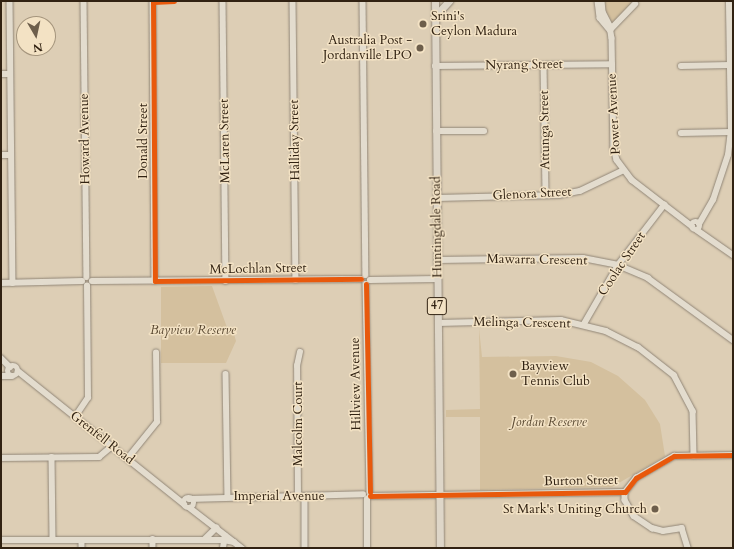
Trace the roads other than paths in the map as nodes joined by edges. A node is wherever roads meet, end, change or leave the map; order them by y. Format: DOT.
graph roads {
  1 [pos="10,1"];
  2 [pos="84,1"];
  3 [pos="154,1"];
  4 [pos="223,1"];
  5 [pos="293,1"];
  6 [pos="363,1"];
  7 [pos="435,1"];
  8 [pos="448,1"];
  9 [pos="598,1"];
  10 [pos="602,1"];
  11 [pos="730,1"];
  12 [pos="636,4"];
  13 [pos="435,16"];
  14 [pos="610,30"];
  15 [pos="612,64"];
  16 [pos="544,65"];
  17 [pos="730,65"];
  18 [pos="435,66"];
  19 [pos="681,66"];
  20 [pos="1,74"];
  21 [pos="10,74"];
  22 [pos="732,129"];
  23 [pos="436,131"];
  24 [pos="484,131"];
  25 [pos="681,133"];
  26 [pos="1,155"];
  27 [pos="11,155"];
  28 [pos="622,171"];
  29 [pos="546,195"];
  30 [pos="437,198"];
  31 [pos="664,205"];
  32 [pos="696,225"];
  33 [pos="733,255"];
  34 [pos="437,260"];
  35 [pos="618,265"];
  36 [pos="363,277"];
  37 [pos="438,279"];
  38 [pos="87,280"];
  39 [pos="296,280"];
  40 [pos="226,281"];
  41 [pos="13,282"];
  42 [pos="155,282"];
  43 [pos="368,282"];
  44 [pos="1,283"];
  45 [pos="438,323"];
  46 [pos="584,324"];
  47 [pos="733,340"];
  48 [pos="300,352"];
  49 [pos="156,353"];
  50 [pos="1,358"];
  51 [pos="9,369"];
  52 [pos="16,374"];
  53 [pos="226,374"];
  54 [pos="1,376"];
  55 [pos="75,417"];
  56 [pos="112,446"];
  57 [pos="733,455"];
  58 [pos="694,456"];
  59 [pos="52,457"];
  60 [pos="1,458"];
  61 [pos="128,458"];
  62 [pos="626,492"];
  63 [pos="440,494"];
  64 [pos="367,495"];
  65 [pos="228,496"];
  66 [pos="178,497"];
  67 [pos="203,497"];
  68 [pos="302,497"];
  69 [pos="188,499"];
  70 [pos="184,504"];
  71 [pos="192,505"];
  72 [pos="216,528"];
  73 [pos="224,537"];
  74 [pos="53,539"];
  75 [pos="153,539"];
  76 [pos="205,539"];
  77 [pos="1,540"];
  78 [pos="11,540"];
  79 [pos="82,540"];
  80 [pos="11,548"];
  81 [pos="82,548"];
  82 [pos="153,548"];
  83 [pos="223,548"];
  84 [pos="242,548"];
  85 [pos="305,548"];
  86 [pos="367,548"];
  87 [pos="440,548"];
  88 [pos="688,548"];
  1 -- 21 [label="street"];
  2 -- 38 [label="street, Howard Avenue"];
  3 -- 42 [label="street, Donald Street"];
  4 -- 40 [label="street, McLaren Street"];
  5 -- 39 [label="street, Halliday Street"];
  6 -- 36 [label="street"];
  7 -- 13 [label="main road, Huntingdale Road / 47"];
  8 -- 13 [label="main road"];
  9 -- 14 [label="street, Power Avenue"];
  10 -- 14 [label="street, Power Avenue"];
  11 -- 17 [label="street"];
  12 -- 14 [label="street"];
  13 -- 18 [label="main road, Huntingdale Road / 47"];
  14 -- 15 [label="street, Power Avenue"];
  15 -- 16 [label="street, Nyrang Street"];
  15 -- 28 [label="street, Power Avenue"];
  16 -- 18 [label="street, Nyrang Street"];
  16 -- 29 [label="street, Attunga Street"];
  17 -- 19 [label="street"];
  17 -- 22 [label="street"];
  18 -- 23 [label="main road, Huntingdale Road / 47"];
  20 -- 21 [label="street"];
  21 -- 27 [label="street"];
  22 -- 25 [label="street"];
  22 -- 32 [label="street"];
  23 -- 24 [label="street"];
  23 -- 30 [label="main road, Huntingdale Road / 47"];
  26 -- 27 [label="street"];
  27 -- 41 [label="street"];
  28 -- 29 [label="street, Glenora Street"];
  28 -- 31 [label="street, Power Avenue"];
  29 -- 30 [label="street, Glenora Street"];
  30 -- 34 [label="main road, Huntingdale Road / 47"];
  31 -- 32 [label="street, Power Avenue"];
  31 -- 35 [label="street, Coolac Street"];
  32 -- 33 [label="street, Power Avenue"];
  34 -- 35 [label="street, Mawarra Crescent"];
  34 -- 37 [label="main road, Huntingdale Road / 47"];
  35 -- 46 [label="street, Coolac Street"];
  35 -- 47 [label="street, Mawarra Crescent"];
  36 -- 39 [label="street, McLochlan Street"];
  36 -- 43 [label="street"];
  37 -- 43 [label="street"];
  37 -- 45 [label="main road, Huntingdale Road / 47"];
  38 -- 41 [label="street, McLochlan Street"];
  38 -- 42 [label="street, McLochlan Street"];
  38 -- 55 [label="street"];
  39 -- 40 [label="street, McLochlan Street"];
  40 -- 42 [label="street, McLochlan Street"];
  41 -- 44 [label="street, McLochlan Street"];
  43 -- 64 [label="street, Hillview Avenue"];
  45 -- 46 [label="street, Melinga Crescent"];
  45 -- 63 [label="main road, Huntingdale Road / 47"];
  46 -- 58 [label="street, Melinga Crescent"];
  48 -- 68 [label="street, Malcolm Court"];
  49 -- 61 [label="street"];
  50 -- 51 [label="street"];
  51 -- 52 [label="street"];
  51 -- 52 [label="street, Grenfell Road"];
  51 -- 54 [label="street"];
  52 -- 54 [label="street"];
  52 -- 55 [label="street, Grenfell Road"];
  53 -- 65 [label="street"];
  55 -- 56 [label="street, Grenfell Road"];
  56 -- 59 [label="street"];
  56 -- 61 [label="street, Grenfell Road"];
  57 -- 58 [label="street, Burton Street"];
  58 -- 62 [label="street, Burton Street"];
  59 -- 60 [label="street"];
  59 -- 74 [label="street"];
  61 -- 66 [label="street, Grenfell Road"];
  62 -- 63 [label="street, Burton Street"];
  62 -- 88 [label="street"];
  63 -- 64 [label="street, Imperial Avenue"];
  63 -- 87 [label="main road, Huntingdale Road / 47"];
  64 -- 68 [label="street, Imperial Avenue"];
  64 -- 86 [label="street, Hillview Avenue"];
  65 -- 67 [label="street, Imperial Avenue"];
  65 -- 68 [label="street, Imperial Avenue"];
  66 -- 69 [label="street, Grenfell Road"];
  66 -- 70 [label="street, Grenfell Road"];
  67 -- 69 [label="street, Imperial Avenue"];
  67 -- 71 [label="street"];
  68 -- 85 [label="street, Malcolm Court"];
  69 -- 70 [label="street"];
  69 -- 71 [label="street, Grenfell Road"];
  70 -- 71 [label="street, Grenfell Road"];
  71 -- 72 [label="street, Grenfell Road"];
  72 -- 73 [label="street, Grenfell Road"];
  72 -- 76 [label="street"];
  73 -- 76 [label="street"];
  73 -- 83 [label="street"];
  73 -- 84 [label="street"];
  74 -- 78 [label="street"];
  74 -- 79 [label="street"];
  75 -- 76 [label="street"];
  75 -- 79 [label="street"];
  75 -- 82 [label="street"];
  77 -- 78 [label="street"];
  78 -- 80 [label="street"];
  79 -- 81 [label="street"];
}
